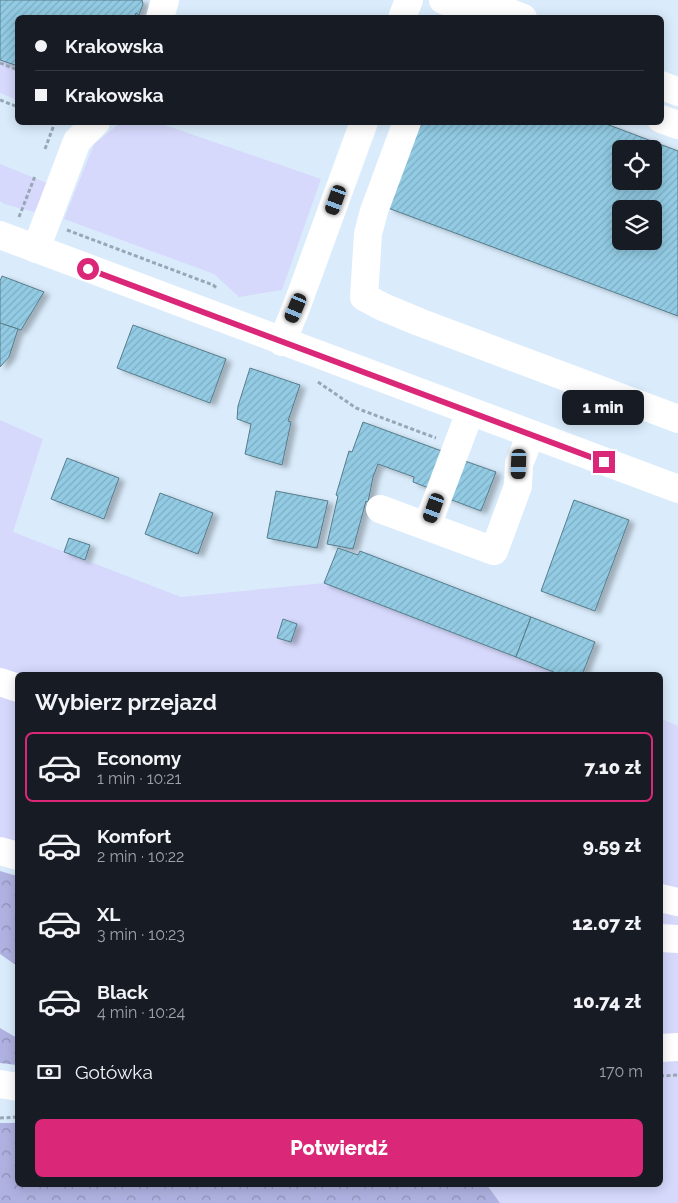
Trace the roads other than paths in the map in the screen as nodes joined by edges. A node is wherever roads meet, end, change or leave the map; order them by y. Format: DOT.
graph roads {
  1 [pos="166,0"];
  2 [pos="409,0"];
  3 [pos="443,0"];
  4 [pos="472,14"];
  5 [pos="161,15"];
  6 [pos="403,15"];
  7 [pos="516,15"];
  8 [pos="664,86"];
  9 [pos="678,92"];
  10 [pos="664,120"];
  11 [pos="93,125"];
  12 [pos="363,125"];
  13 [pos="406,125"];
  14 [pos="678,125"];
  15 [pos="10,226"];
  16 [pos="36,249"];
  17 [pos="282,342"];
  18 [pos="470,412"];
  19 [pos="678,419"];
  20 [pos="531,434"];
  21 [pos="678,489"];
  22 [pos="380,509"];
  23 [pos="427,526"];
  24 [pos="0,682"];
  25 [pos="15,687"];
  26 [pos="0,851"];
  27 [pos="15,855"];
  28 [pos="663,899"];
  29 [pos="678,902"];
  30 [pos="663,938"];
  31 [pos="678,939"];
  32 [pos="678,1047"];
  33 [pos="663,1048"];
  34 [pos="0,1084"];
  35 [pos="15,1087"];
  36 [pos="15,1092"];
  37 [pos="0,1094"];
  1 -- 5 [label="street"];
  2 -- 6 [label="street"];
  3 -- 4 [label="street"];
  4 -- 7 [label="street"];
  8 -- 9 [label="street"];
  10 -- 14 [label="street"];
  11 -- 16 [label="street"];
  12 -- 17 [label="street"];
  13 -- 19 [label="street"];
  15 -- 16 [label="street"];
  16 -- 17 [label="street"];
  17 -- 18 [label="street"];
  18 -- 20 [label="street"];
  18 -- 23 [label="street"];
  20 -- 21 [label="street"];
  20 -- 23 [label="street"];
  22 -- 23 [label="street"];
  24 -- 25 [label="street"];
  26 -- 27 [label="street"];
  28 -- 29 [label="street"];
  30 -- 31 [label="street"];
  32 -- 33 [label="street"];
  34 -- 35 [label="street"];
  36 -- 37 [label="street"];
}
